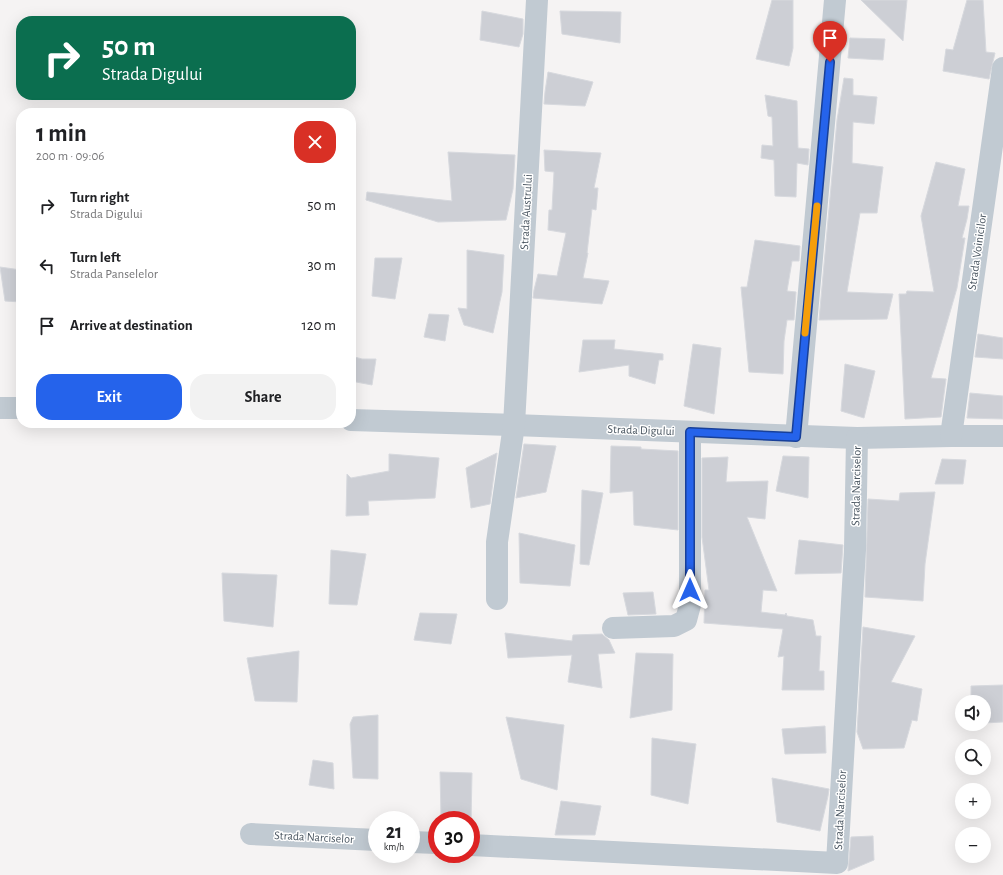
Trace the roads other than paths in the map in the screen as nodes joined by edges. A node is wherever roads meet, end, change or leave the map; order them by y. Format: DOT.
graph roads {
  1 [pos="537,0"];
  2 [pos="835,0"];
  3 [pos="1003,68"];
  4 [pos="0,408"];
  5 [pos="16,408"];
  6 [pos="356,420"];
  7 [pos="514,425"];
  8 [pos="690,432"];
  9 [pos="951,436"];
  10 [pos="1003,436"];
  11 [pos="796,437"];
  12 [pos="857,438"];
  13 [pos="497,599"];
  14 [pos="612,628"];
  15 [pos="251,834"];
  16 [pos="368,840"];
  17 [pos="480,846"];
  18 [pos="835,871"];
  1 -- 7 [label="street, Strada Austrului"];
  2 -- 11 [label="street"];
  3 -- 9 [label="street, Strada Voinicilor"];
  4 -- 5 [label="street"];
  6 -- 7 [label="street, Strada Digului"];
  7 -- 8 [label="street, Strada Digului"];
  7 -- 13 [label="street, Strada Austrului"];
  8 -- 11 [label="street, Strada Digului"];
  8 -- 14 [label="street"];
  9 -- 10 [label="street, Strada Digului"];
  9 -- 12 [label="street, Strada Digului"];
  11 -- 12 [label="street, Strada Digului"];
  12 -- 18 [label="street, Strada Narciselor"];
  15 -- 16 [label="street, Strada Narciselor"];
  17 -- 18 [label="street, Strada Narciselor"];
}
